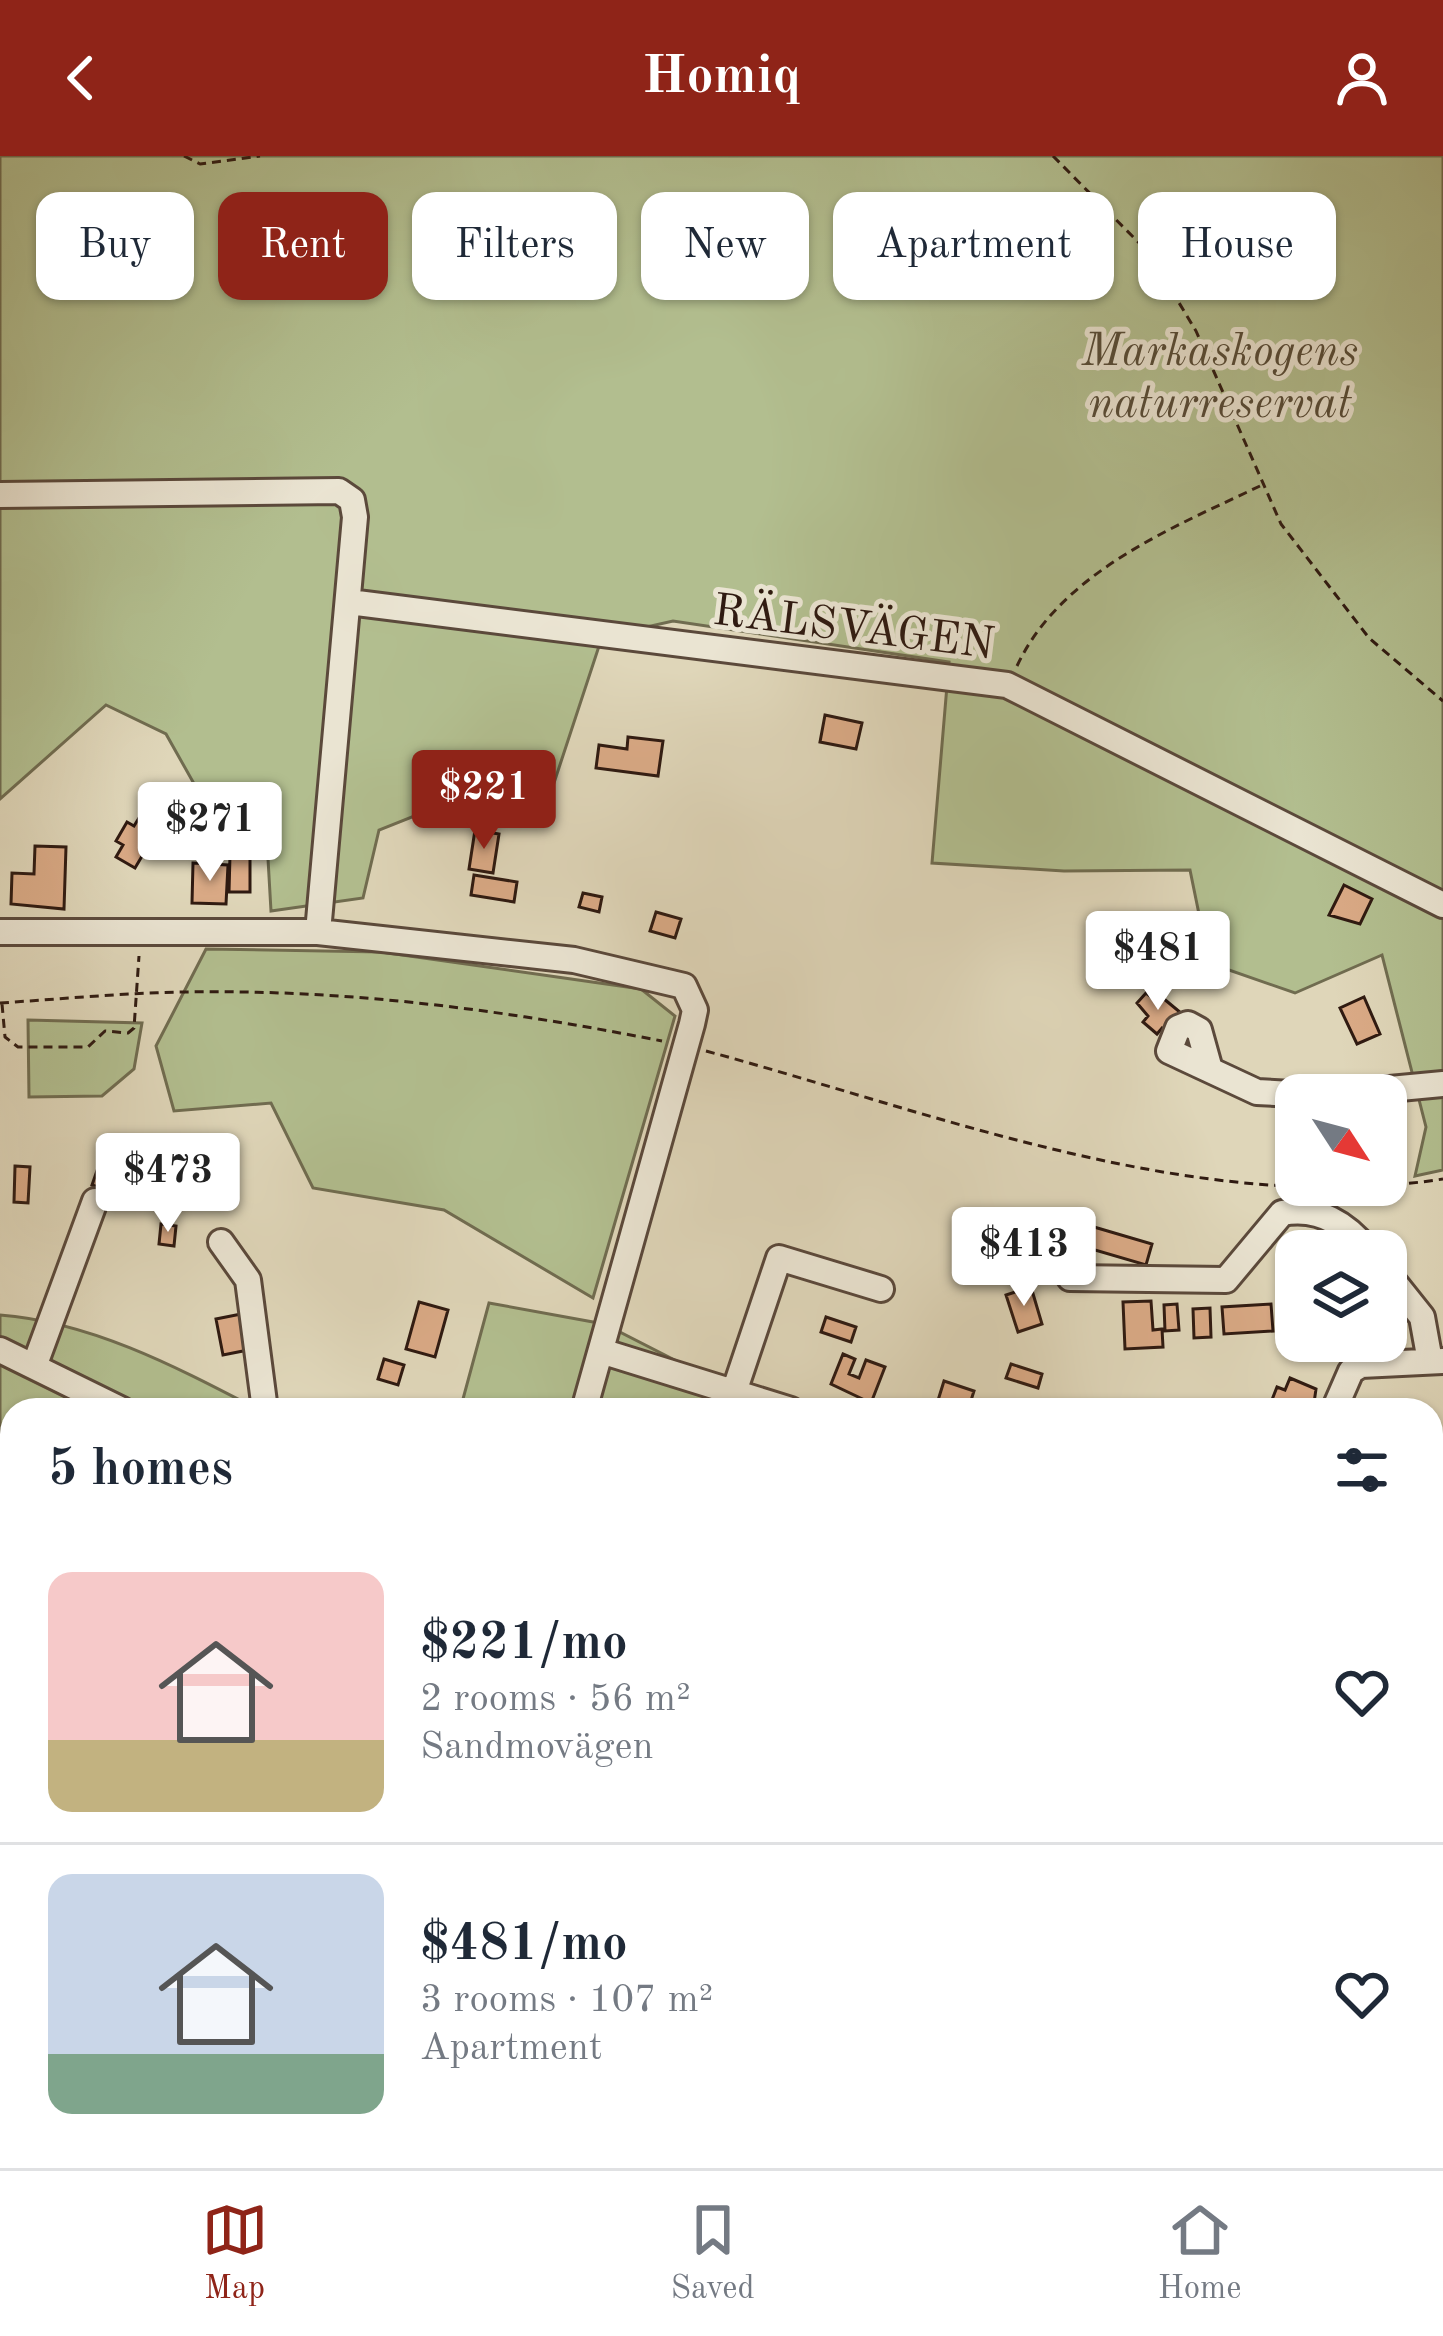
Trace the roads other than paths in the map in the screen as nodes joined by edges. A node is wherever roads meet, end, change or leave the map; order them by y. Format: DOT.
graph roads {
  1 [pos="0,495"];
  2 [pos="349,602"];
  3 [pos="1443,905"];
  4 [pos="0,932"];
  5 [pos="318,932"];
  6 [pos="1209,1066"];
  7 [pos="1443,1084"];
  8 [pos="1407,1087"];
  9 [pos="1275,1094"];
  10 [pos="95,1201"];
  11 [pos="1350,1230"];
  12 [pos="221,1242"];
  13 [pos="1070,1278"];
  14 [pos="881,1289"];
  15 [pos="1407,1298"];
  16 [pos="0,1350"];
  17 [pos="601,1351"];
  18 [pos="1437,1361"];
  19 [pos="35,1364"];
  20 [pos="734,1392"];
  21 [pos="99,1398"];
  22 [pos="263,1398"];
  23 [pos="587,1398"];
  24 [pos="753,1398"];
  25 [pos="1339,1398"];
  1 -- 2 [label="street"];
  2 -- 3 [label="street, RÄLSVÄGEN"];
  2 -- 5 [label="street"];
  4 -- 5 [label="street"];
  5 -- 17 [label="street"];
  6 -- 9 [label="street"];
  7 -- 8 [label="street"];
  10 -- 19 [label="street"];
  11 -- 13 [label="street"];
  12 -- 22 [label="street"];
  14 -- 20 [label="street"];
  15 -- 18 [label="street"];
  16 -- 19 [label="street"];
  17 -- 20 [label="street"];
  17 -- 23 [label="street"];
  18 -- 25 [label="street"];
  19 -- 21 [label="street"];
  20 -- 24 [label="street"];
}
